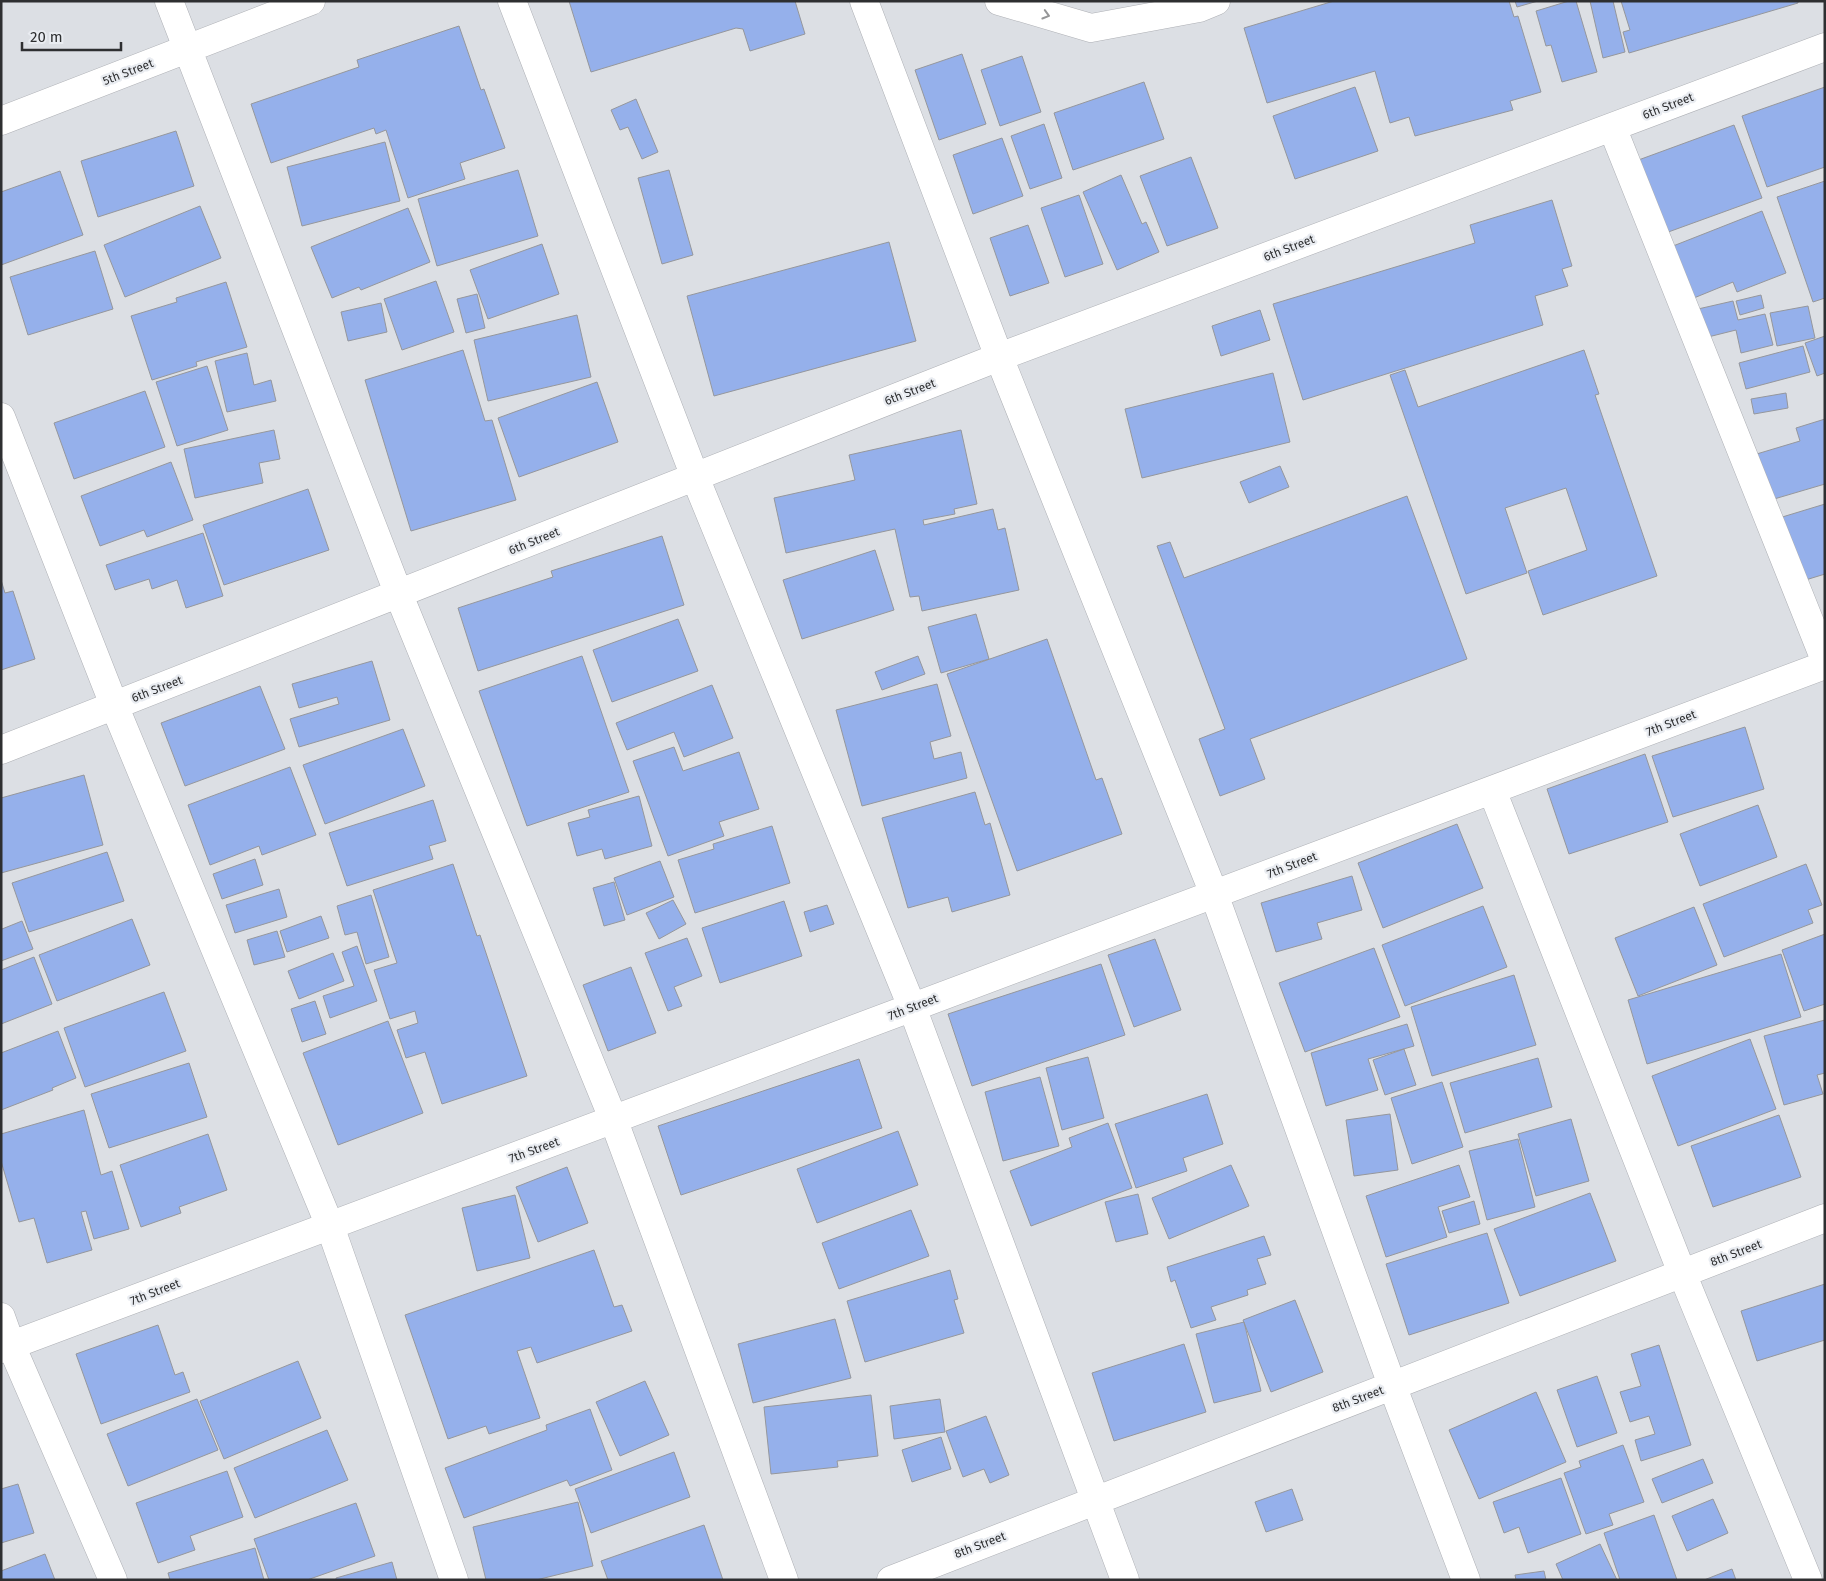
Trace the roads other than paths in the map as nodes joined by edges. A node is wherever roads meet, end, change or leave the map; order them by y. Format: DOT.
graph roads {
  1 [pos="169,1"];
  2 [pos="311,1"];
  3 [pos="512,1"];
  4 [pos="864,1"];
  5 [pos="999,1"];
  6 [pos="1216,1"];
  7 [pos="1825,47"];
  8 [pos="188,50"];
  9 [pos="1,121"];
  10 [pos="1612,127"];
  11 [pos="999,357"];
  12 [pos="1,417"];
  13 [pos="695,477"];
  14 [pos="399,594"];
  15 [pos="1825,660"];
  16 [pos="1825,665"];
  17 [pos="114,705"];
  18 [pos="1,750"];
  19 [pos="1492,790"];
  20 [pos="1214,894"];
  21 [pos="912,1007"];
  22 [pos="614,1121"];
  23 [pos="1825,1218"];
  24 [pos="330,1226"];
  25 [pos="1682,1273"];
  26 [pos="1,1316"];
  27 [pos="6,1347"];
  28 [pos="1392,1385"];
  29 [pos="1094,1500"];
  30 [pos="113,1580"];
  31 [pos="454,1580"];
  32 [pos="784,1580"];
  33 [pos="891,1580"];
  34 [pos="1126,1580"];
  35 [pos="1466,1580"];
  36 [pos="1808,1580"];
  1 -- 8 [label="street"];
  2 -- 8 [label="street, 5th Street"];
  3 -- 13 [label="street"];
  4 -- 11 [label="street"];
  5 -- 6 [label="street, one-way"];
  7 -- 10 [label="street, 6th Street"];
  8 -- 9 [label="street, 5th Street"];
  8 -- 14 [label="street"];
  10 -- 11 [label="street, 6th Street"];
  10 -- 15 [label="street"];
  11 -- 13 [label="street, 6th Street"];
  11 -- 20 [label="street"];
  12 -- 17 [label="street"];
  13 -- 14 [label="street, 6th Street"];
  13 -- 21 [label="street"];
  14 -- 17 [label="street, 6th Street"];
  14 -- 22 [label="street"];
  16 -- 19 [label="street, 7th Street"];
  17 -- 18 [label="street, 6th Street"];
  17 -- 24 [label="street"];
  19 -- 20 [label="street, 7th Street"];
  19 -- 25 [label="street"];
  20 -- 21 [label="street, 7th Street"];
  20 -- 28 [label="street"];
  21 -- 22 [label="street, 7th Street"];
  21 -- 29 [label="street"];
  22 -- 24 [label="street, 7th Street"];
  22 -- 32 [label="street"];
  23 -- 25 [label="street, 8th Street"];
  24 -- 27 [label="street, 7th Street"];
  24 -- 31 [label="street"];
  25 -- 28 [label="street, 8th Street"];
  25 -- 36 [label="street"];
  26 -- 27 [label="street"];
  27 -- 30 [label="street"];
  28 -- 29 [label="street, 8th Street"];
  28 -- 35 [label="street"];
  29 -- 33 [label="street, 8th Street"];
  29 -- 34 [label="street"];
}
